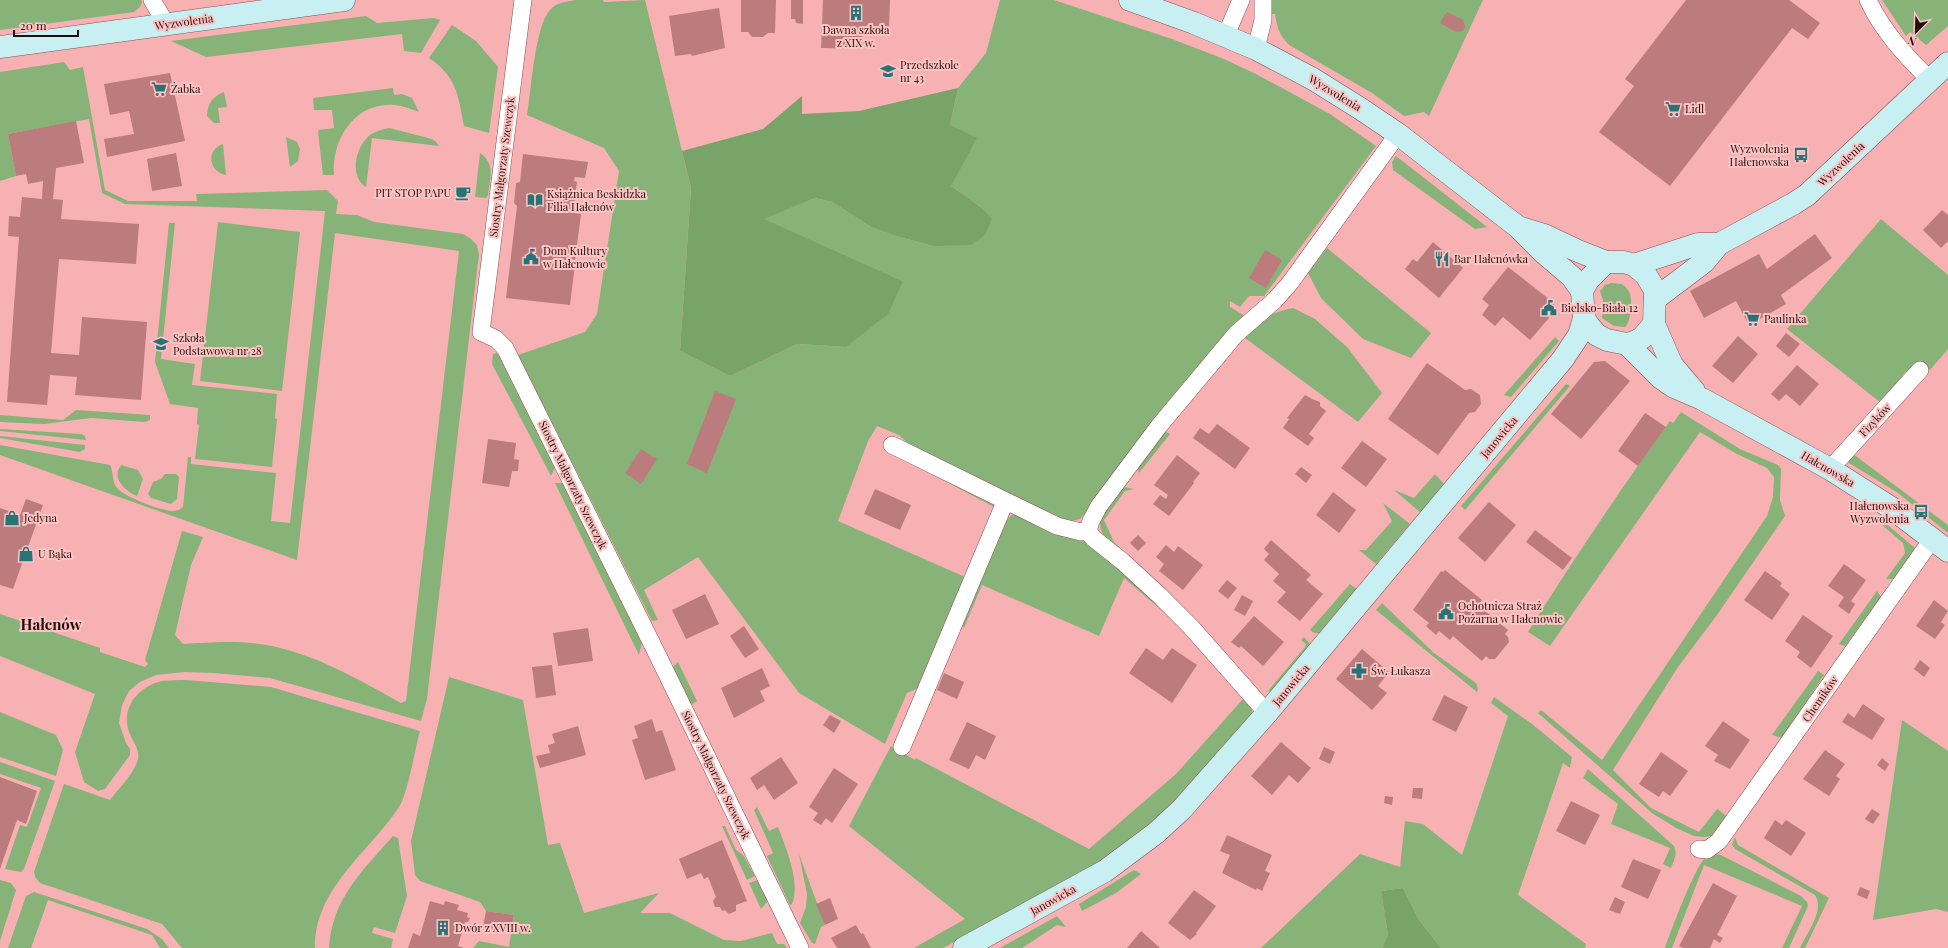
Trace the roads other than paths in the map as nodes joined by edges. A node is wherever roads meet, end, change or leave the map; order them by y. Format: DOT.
graph roads {
  1 [pos="152,0"];
  2 [pos="344,0"];
  3 [pos="523,0"];
  4 [pos="1130,0"];
  5 [pos="1241,0"];
  6 [pos="1263,0"];
  7 [pos="1868,0"];
  8 [pos="166,24"];
  9 [pos="1226,35"];
  10 [pos="0,47"];
  11 [pos="1256,49"];
  12 [pos="1948,63"];
  13 [pos="1930,80"];
  14 [pos="1398,134"];
  15 [pos="1518,227"];
  16 [pos="1719,244"];
  17 [pos="1606,262"];
  18 [pos="1634,265"];
  19 [pos="1582,292"];
  20 [pos="1655,299"];
  21 [pos="1584,318"];
  22 [pos="1654,324"];
  23 [pos="1617,342"];
  24 [pos="1563,359"];
  25 [pos="1920,370"];
  26 [pos="1702,399"];
  27 [pos="892,445"];
  28 [pos="1830,469"];
  29 [pos="1005,502"];
  30 [pos="1088,531"];
  31 [pos="1941,544"];
  32 [pos="1268,713"];
  33 [pos="902,747"];
  34 [pos="1699,849"];
  35 [pos="800,948"];
  36 [pos="964,948"];
  1 -- 8 [label="street"];
  2 -- 8 [label="street, Wyzwolenia"];
  3 -- 35 [label="street, Siostry Małgorzaty Szewczyk"];
  4 -- 9 [label="street, Wyzwolenia"];
  5 -- 9 [label="street"];
  6 -- 11 [label="street"];
  7 -- 13 [label="street"];
  8 -- 10 [label="street, Wyzwolenia"];
  9 -- 11 [label="street, Wyzwolenia"];
  11 -- 14 [label="street, Wyzwolenia"];
  12 -- 13 [label="street, Wyzwolenia"];
  13 -- 16 [label="street, Wyzwolenia"];
  14 -- 15 [label="street, Wyzwolenia"];
  14 -- 30 [label="street"];
  15 -- 17 [label="street, Wyzwolenia"];
  15 -- 19 [label="street, Wyzwolenia"];
  16 -- 18 [label="street, Wyzwolenia"];
  16 -- 20 [label="street, Wyzwolenia"];
  17 -- 18 [label="street"];
  17 -- 19 [label="street"];
  18 -- 20 [label="street"];
  19 -- 21 [label="street"];
  20 -- 22 [label="street"];
  21 -- 23 [label="street"];
  21 -- 24 [label="street, Janowicka"];
  22 -- 23 [label="street"];
  22 -- 26 [label="street, Hałcnowska"];
  23 -- 24 [label="street, Janowicka"];
  23 -- 26 [label="street, Hałcnowska"];
  24 -- 32 [label="street, Janowicka"];
  25 -- 28 [label="street, Fizyków"];
  26 -- 28 [label="street, Hałcnowska"];
  27 -- 29 [label="street"];
  28 -- 31 [label="street, Hałcnowska"];
  29 -- 30 [label="street"];
  29 -- 33 [label="street"];
  30 -- 32 [label="street"];
  31 -- 34 [label="street, Chemików"];
  32 -- 36 [label="street, Janowicka"];
}
